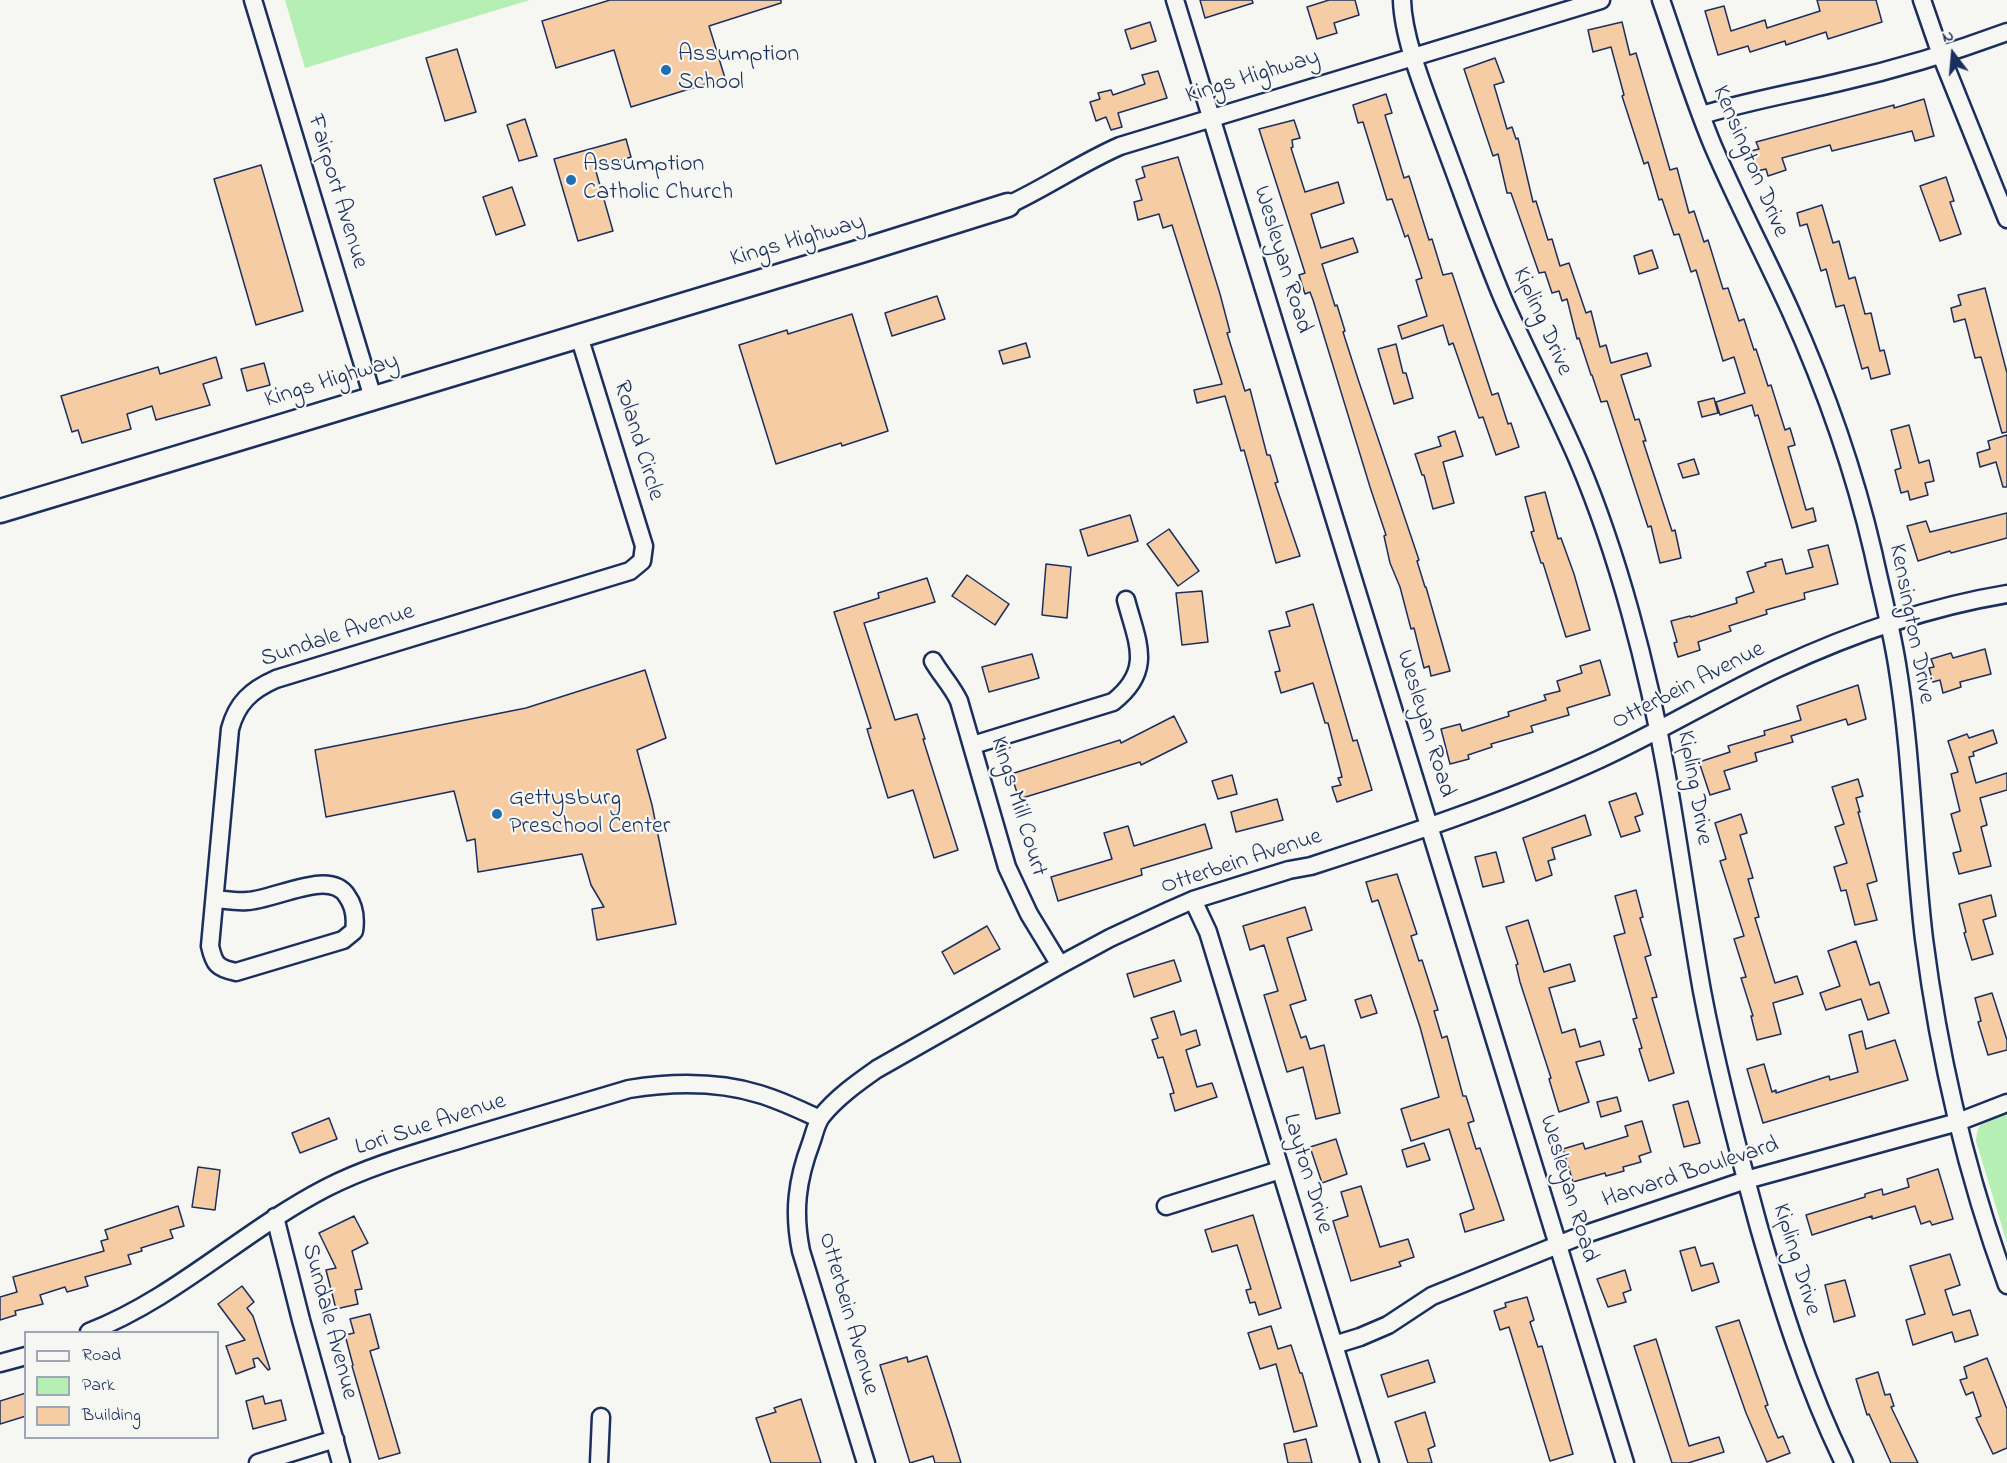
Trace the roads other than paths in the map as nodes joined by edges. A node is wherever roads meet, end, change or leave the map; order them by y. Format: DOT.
graph roads {
  1 [pos="253,0"];
  2 [pos="1175,0"];
  3 [pos="1402,0"];
  4 [pos="1601,0"];
  5 [pos="1661,0"];
  6 [pos="1922,0"];
  7 [pos="2007,32"];
  8 [pos="1941,55"];
  9 [pos="1414,56"];
  10 [pos="1702,115"];
  11 [pos="1213,119"];
  12 [pos="1008,205"];
  13 [pos="2007,219"];
  14 [pos="579,336"];
  15 [pos="373,398"];
  16 [pos="0,512"];
  17 [pos="642,561"];
  18 [pos="2007,594"];
  19 [pos="1126,600"];
  20 [pos="1888,624"];
  21 [pos="933,661"];
  22 [pos="1658,730"];
  23 [pos="973,745"];
  24 [pos="1431,827"];
  25 [pos="215,899"];
  26 [pos="1193,900"];
  27 [pos="1060,965"];
  28 [pos="2007,1103"];
  29 [pos="820,1119"];
  30 [pos="1958,1122"];
  31 [pos="1280,1170"];
  32 [pos="1746,1180"];
  33 [pos="1166,1206"];
  34 [pos="275,1217"];
  35 [pos="1559,1245"];
  36 [pos="2007,1285"];
  37 [pos="91,1331"];
  38 [pos="1334,1345"];
  39 [pos="24,1357"];
  40 [pos="0,1364"];
  41 [pos="602,1417"];
  42 [pos="335,1439"];
  43 [pos="258,1463"];
  44 [pos="341,1463"];
  45 [pos="599,1463"];
  46 [pos="866,1463"];
  47 [pos="1370,1463"];
  48 [pos="1625,1463"];
  49 [pos="1844,1463"];
  1 -- 15 [label="street, Fairport Avenue"];
  2 -- 11 [label="street, Wesleyan Road"];
  3 -- 9 [label="street, Kipling Drive"];
  4 -- 9 [label="street, Kings Highway"];
  5 -- 10 [label="street, Kensington Drive"];
  6 -- 8 [label="street"];
  7 -- 8 [label="street"];
  8 -- 10 [label="street"];
  8 -- 13 [label="street"];
  9 -- 11 [label="street, Kings Highway"];
  9 -- 22 [label="street, Kipling Drive"];
  10 -- 20 [label="street, Kensington Drive"];
  11 -- 12 [label="street, Kings Highway"];
  11 -- 24 [label="street, Wesleyan Road"];
  12 -- 14 [label="street, Kings Highway"];
  14 -- 15 [label="street, Kings Highway"];
  14 -- 17 [label="street, Roland Circle"];
  15 -- 16 [label="street, Kings Highway"];
  17 -- 25 [label="street, Sundale Avenue"];
  18 -- 20 [label="street, Otterbein Avenue"];
  19 -- 23 [label="street"];
  20 -- 22 [label="street, Otterbein Avenue"];
  20 -- 30 [label="street, Kensington Drive"];
  21 -- 23 [label="street, Kings Mill Court"];
  22 -- 24 [label="street, Otterbein Avenue"];
  22 -- 32 [label="street, Kipling Drive"];
  23 -- 27 [label="street, Kings Mill Court"];
  24 -- 26 [label="street, Otterbein Avenue"];
  24 -- 35 [label="street, Wesleyan Road"];
  25 -- 25 [label="street, Sundale Avenue"];
  26 -- 27 [label="street, Otterbein Avenue"];
  26 -- 31 [label="street, Layton Drive"];
  27 -- 29 [label="street, Otterbein Avenue"];
  28 -- 30 [label="street, Harvard Boulevard"];
  29 -- 34 [label="street, Lori Sue Avenue"];
  29 -- 46 [label="street, Otterbein Avenue"];
  30 -- 32 [label="street, Harvard Boulevard"];
  30 -- 36 [label="street, Kensington Drive"];
  31 -- 33 [label="street"];
  31 -- 38 [label="street, Layton Drive"];
  32 -- 35 [label="street, Harvard Boulevard"];
  32 -- 49 [label="street, Kipling Drive"];
  34 -- 37 [label="street, Lori Sue Avenue"];
  34 -- 42 [label="street, Sundale Avenue"];
  35 -- 38 [label="street, Harvard Boulevard"];
  35 -- 48 [label="street, Wesleyan Road"];
  38 -- 47 [label="street, Layton Drive"];
  39 -- 40 [label="street"];
  41 -- 45 [label="street"];
  42 -- 43 [label="street"];
  42 -- 44 [label="street, Sundale Avenue"];
}
